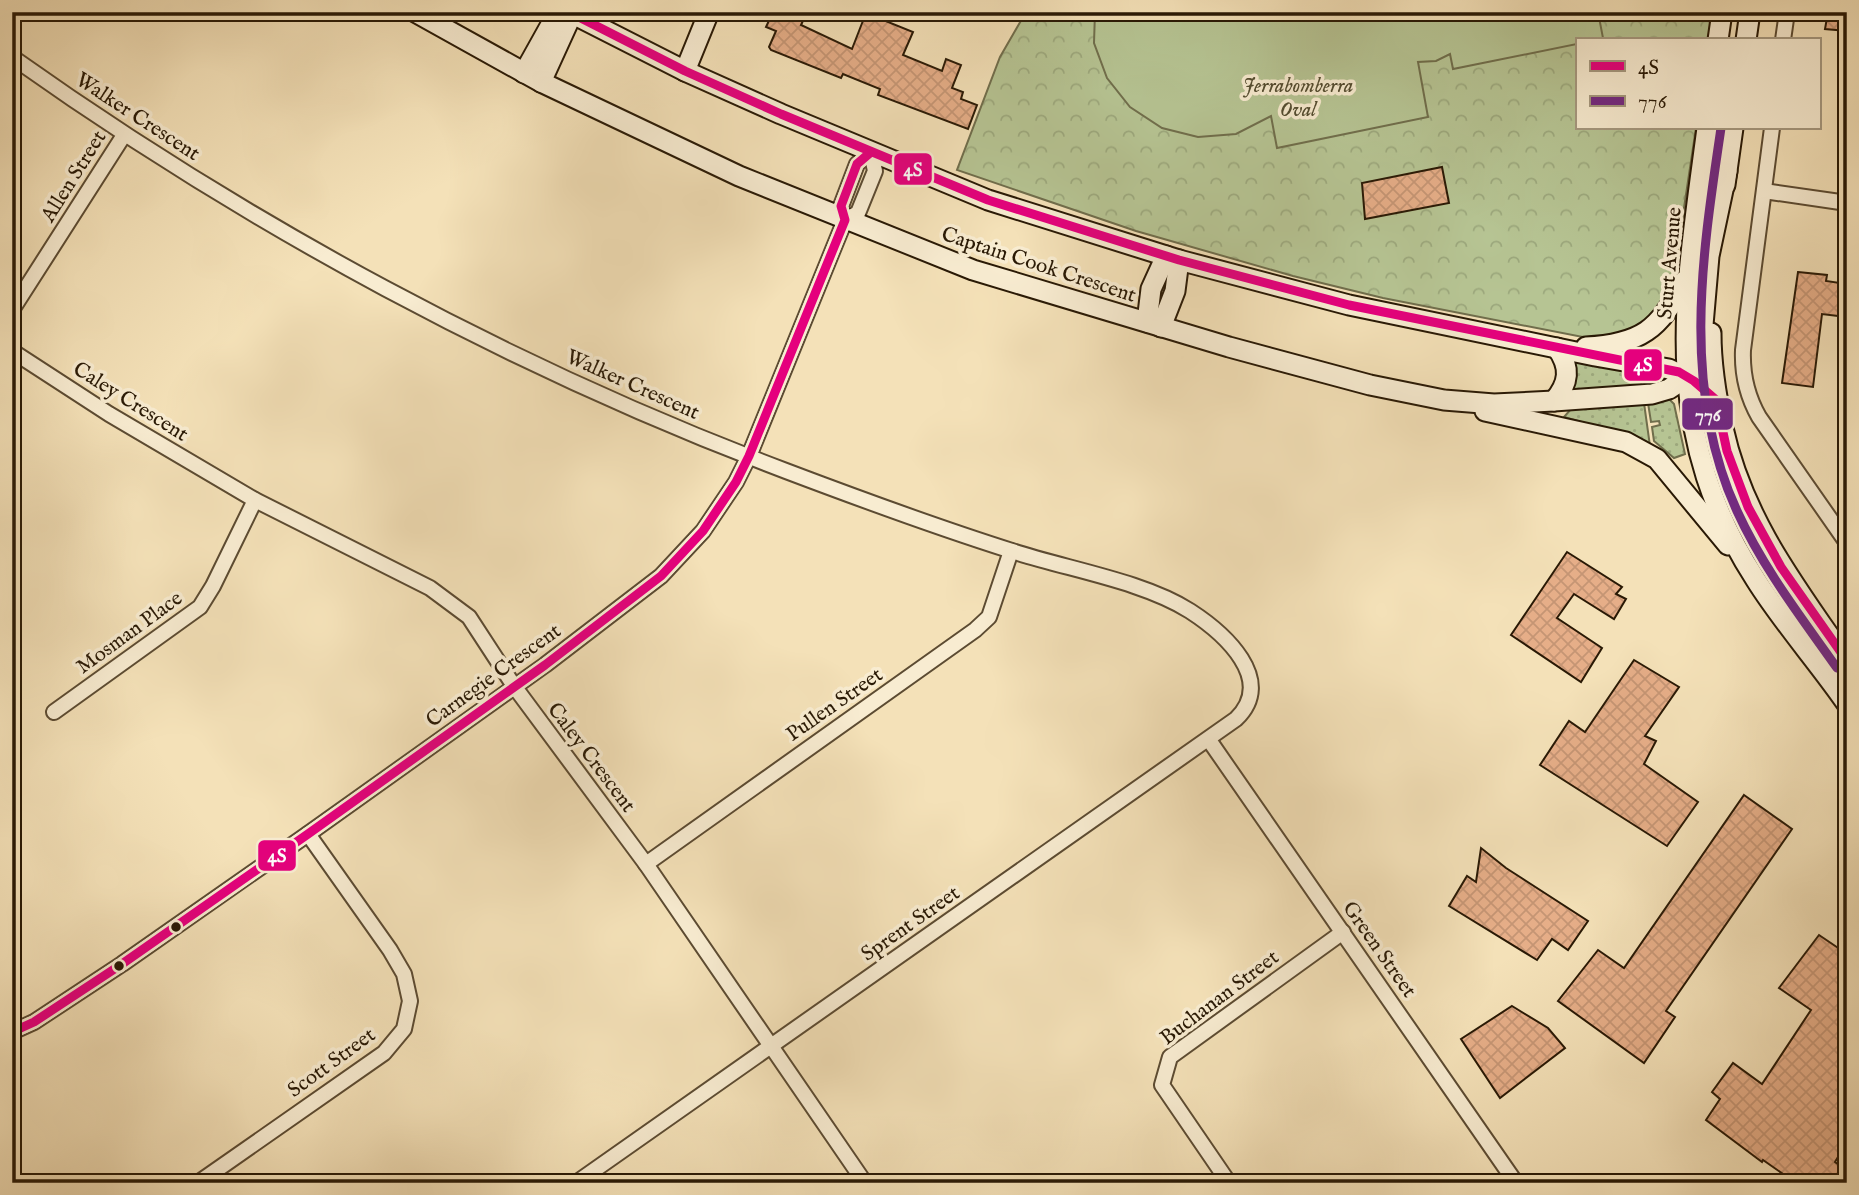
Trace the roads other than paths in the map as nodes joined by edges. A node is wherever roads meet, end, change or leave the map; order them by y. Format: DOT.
graph roads {
  1 [pos="415,12"];
  2 [pos="709,12"];
  3 [pos="1722,12"];
  4 [pos="1750,12"];
  5 [pos="1787,12"];
  6 [pos="566,13"];
  7 [pos="1718,38"];
  8 [pos="1746,38"];
  9 [pos="1783,38"];
  10 [pos="12,57"];
  11 [pos="685,71"];
  12 [pos="533,78"];
  13 [pos="1707,130"];
  14 [pos="1733,130"];
  15 [pos="1772,130"];
  16 [pos="124,135"];
  17 [pos="871,152"];
  18 [pos="1727,171"];
  19 [pos="1764,191"];
  20 [pos="1847,203"];
  21 [pos="845,220"];
  22 [pos="1172,258"];
  23 [pos="1688,274"];
  24 [pos="12,310"];
  25 [pos="1154,324"];
  26 [pos="1557,348"];
  27 [pos="12,351"];
  28 [pos="1686,376"];
  29 [pos="1404,393"];
  30 [pos="1716,400"];
  31 [pos="1554,401"];
  32 [pos="749,456"];
  33 [pos="255,500"];
  34 [pos="1847,543"];
  35 [pos="1011,551"];
  36 [pos="1753,576"];
  37 [pos="1847,662"];
  38 [pos="514,686"];
  39 [pos="1252,686"];
  40 [pos="1847,704"];
  41 [pos="54,712"];
  42 [pos="1209,740"];
  43 [pos="308,834"];
  44 [pos="646,864"];
  45 [pos="1343,932"];
  46 [pos="12,1032"];
  47 [pos="770,1047"];
  48 [pos="198,1183"];
  49 [pos="576,1183"];
  50 [pos="865,1183"];
  51 [pos="1229,1183"];
  52 [pos="1516,1183"];
  1 -- 12 [label="main road, Captain Cook Crescent"];
  2 -- 11 [label="main road"];
  3 -- 7 [label="main road"];
  4 -- 8 [label="main road"];
  5 -- 9 [label="street"];
  6 -- 11 [label="main road"];
  6 -- 12 [label="main road"];
  10 -- 16 [label="street, Walker Crescent"];
  11 -- 17 [label="main road"];
  12 -- 21 [label="main road, Captain Cook Crescent"];
  13 -- 23 [label="main road, Sturt Avenue"];
  14 -- 18 [label="main road"];
  15 -- 19 [label="street"];
  16 -- 24 [label="street, Allen Street"];
  16 -- 32 [label="street, Walker Crescent"];
  17 -- 21 [label="street, Carnegie Crescent"];
  17 -- 22 [label="main road"];
  18 -- 28 [label="main road"];
  18 -- 30 [label="main road"];
  19 -- 20 [label="street"];
  19 -- 34 [label="street"];
  21 -- 25 [label="main road, Captain Cook Crescent"];
  21 -- 32 [label="street, Carnegie Crescent"];
  22 -- 25 [label="main road"];
  22 -- 26 [label="main road"];
  23 -- 26 [label="main road"];
  23 -- 28 [label="main road, Sturt Avenue"];
  25 -- 29 [label="main road, Captain Cook Crescent"];
  26 -- 28 [label="main road"];
  26 -- 31 [label="main road"];
  27 -- 33 [label="street, Caley Crescent"];
  28 -- 30 [label="main road"];
  28 -- 31 [label="main road, Captain Cook Crescent"];
  28 -- 36 [label="main road, Sturt Avenue"];
  29 -- 31 [label="main road, Captain Cook Crescent"];
  29 -- 36 [label="main road"];
  30 -- 37 [label="main road"];
  32 -- 35 [label="street, Walker Crescent"];
  32 -- 38 [label="street, Carnegie Crescent"];
  33 -- 38 [label="street, Caley Crescent"];
  33 -- 41 [label="street, Mosman Place"];
  35 -- 39 [label="street, Walker Crescent"];
  35 -- 44 [label="street, Pullen Street"];
  36 -- 40 [label="main road"];
  38 -- 43 [label="street, Carnegie Crescent"];
  38 -- 44 [label="street, Caley Crescent"];
  39 -- 42 [label="street, Sprent Street"];
  42 -- 45 [label="street, Green Street"];
  42 -- 47 [label="street, Sprent Street"];
  43 -- 46 [label="street, Carnegie Crescent"];
  43 -- 48 [label="street, Scott Street"];
  44 -- 47 [label="street, Caley Crescent"];
  45 -- 51 [label="street, Buchanan Street"];
  45 -- 52 [label="street, Green Street"];
  47 -- 49 [label="street, Sprent Street"];
  47 -- 50 [label="street, Caley Crescent"];
}
